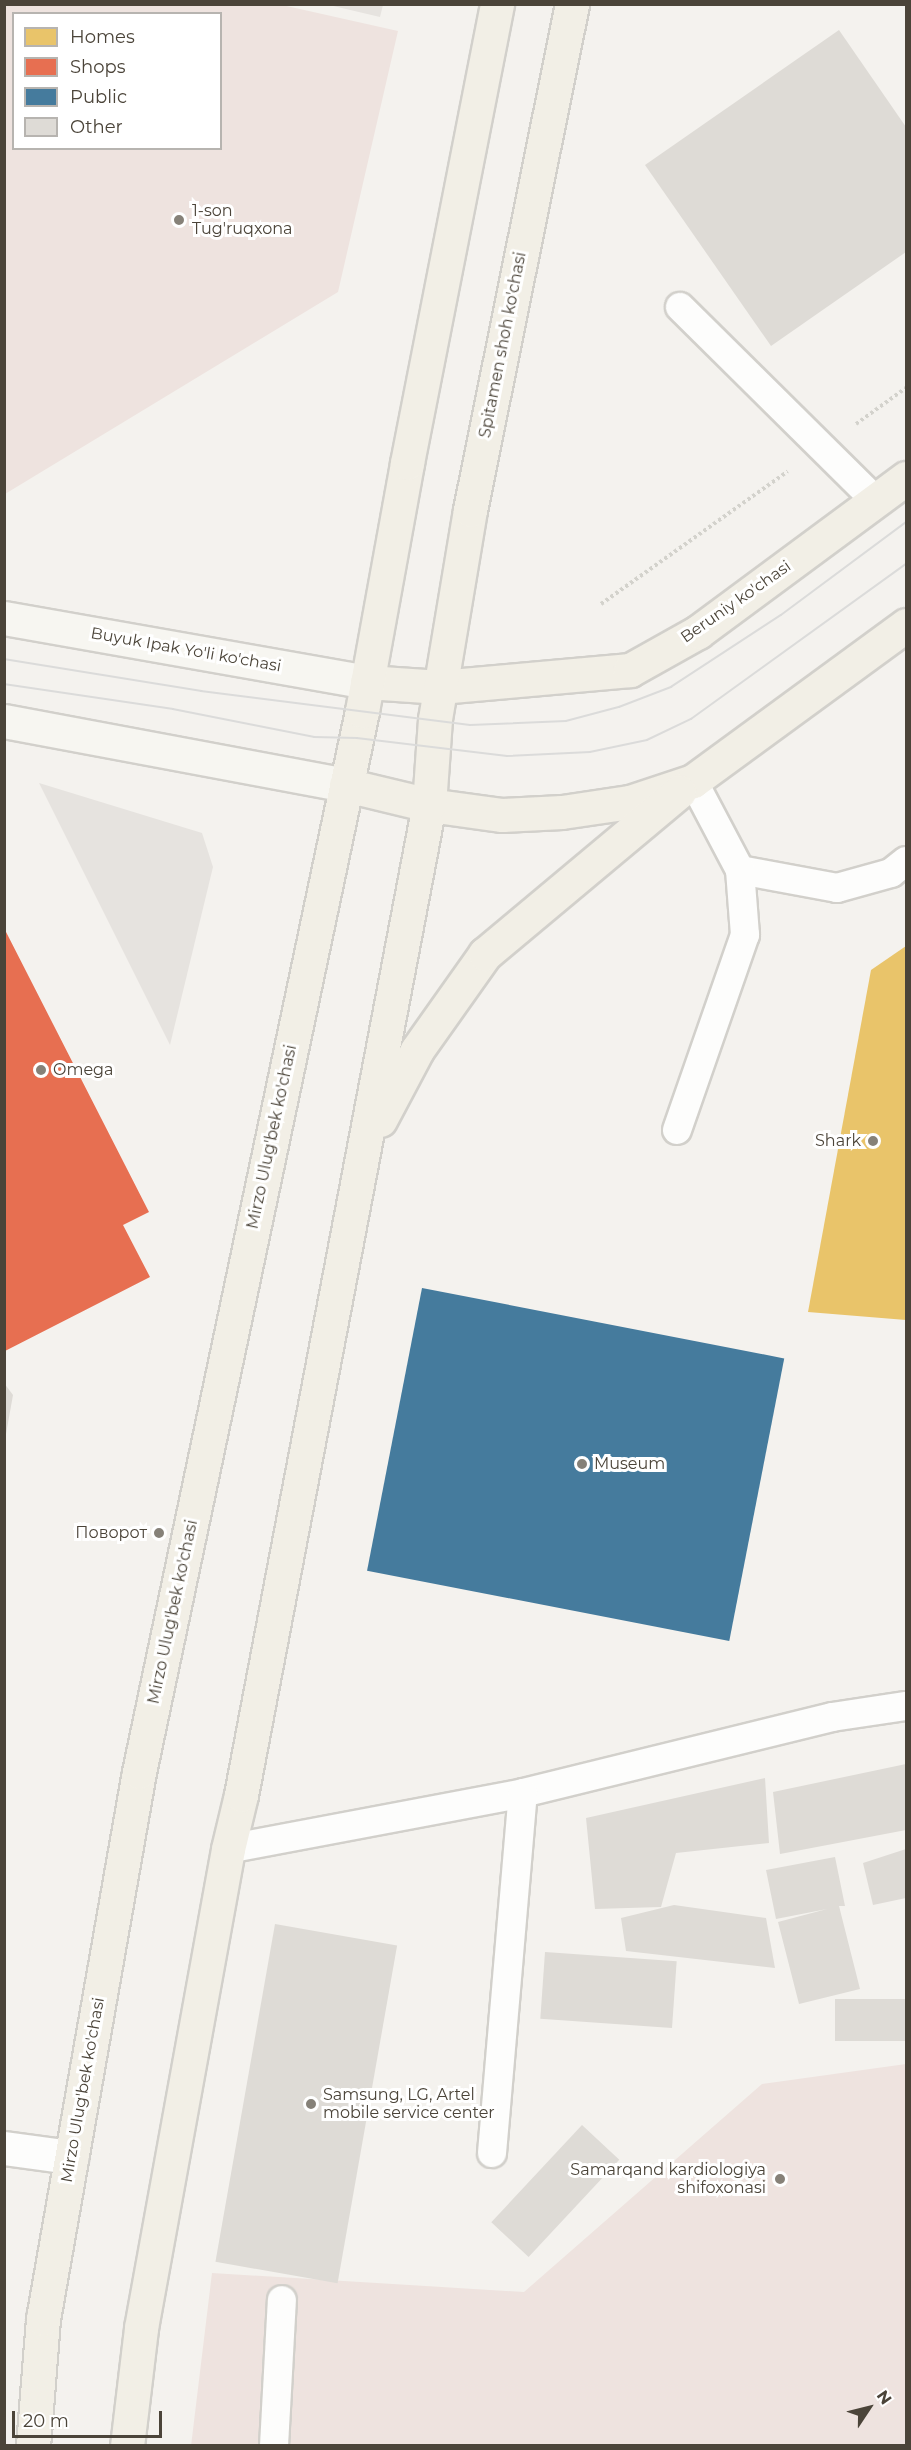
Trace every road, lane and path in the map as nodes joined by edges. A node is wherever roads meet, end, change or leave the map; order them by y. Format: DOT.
graph roads {
  1 [pos="497,4"];
  2 [pos="572,4"];
  3 [pos="680,307"];
  4 [pos="906,388"];
  5 [pos="822,448"];
  6 [pos="906,478"];
  7 [pos="876,501"];
  8 [pos="602,604"];
  9 [pos="4,618"];
  10 [pos="906,625"];
  11 [pos="367,682"];
  12 [pos="440,687"];
  13 [pos="4,721"];
  14 [pos="693,781"];
  15 [pos="346,785"];
  16 [pos="429,805"];
  17 [pos="906,861"];
  18 [pos="740,870"];
  19 [pos="677,1130"];
  20 [pos="364,1151"];
  21 [pos="906,1706"];
  22 [pos="523,1793"];
  23 [pos="228,1849"];
  24 [pos="4,2148"];
  25 [pos="492,2153"];
  26 [pos="71,2157"];
  27 [pos="282,2300"];
  28 [pos="33,2445"];
  29 [pos="127,2445"];
  30 [pos="274,2445"];
  1 -- 11 [label="main road"];
  2 -- 12 [label="main road, Spitamen shoh ko'chasi"];
  3 -- 5 [label="lane"];
  4 -- 5 [label="path"];
  5 -- 7 [label="lane"];
  5 -- 8 [label="path"];
  6 -- 7 [label="main road, Beruniy ko'chasi"];
  7 -- 12 [label="main road, Beruniy ko'chasi"];
  9 -- 11 [label="main road, Buyuk Ipak Yo'li ko'chasi"];
  10 -- 14 [label="main road"];
  11 -- 12 [label="main road, Beruniy ko'chasi"];
  11 -- 15 [label="main road, Mirzo Ulug'bek ko'chasi"];
  12 -- 16 [label="main road, Spitamen shoh ko'chasi"];
  13 -- 15 [label="main road"];
  14 -- 16 [label="main road"];
  14 -- 18 [label="lane"];
  14 -- 20 [label="main road"];
  15 -- 16 [label="main road"];
  15 -- 26 [label="main road, Mirzo Ulug'bek ko'chasi"];
  16 -- 20 [label="main road"];
  17 -- 18 [label="lane"];
  18 -- 19 [label="lane"];
  20 -- 23 [label="main road"];
  21 -- 22 [label="lane"];
  22 -- 23 [label="lane"];
  22 -- 25 [label="lane"];
  23 -- 29 [label="main road"];
  24 -- 26 [label="street"];
  26 -- 28 [label="main road, Mirzo Ulug'bek ko'chasi"];
  27 -- 30 [label="lane"];
}
